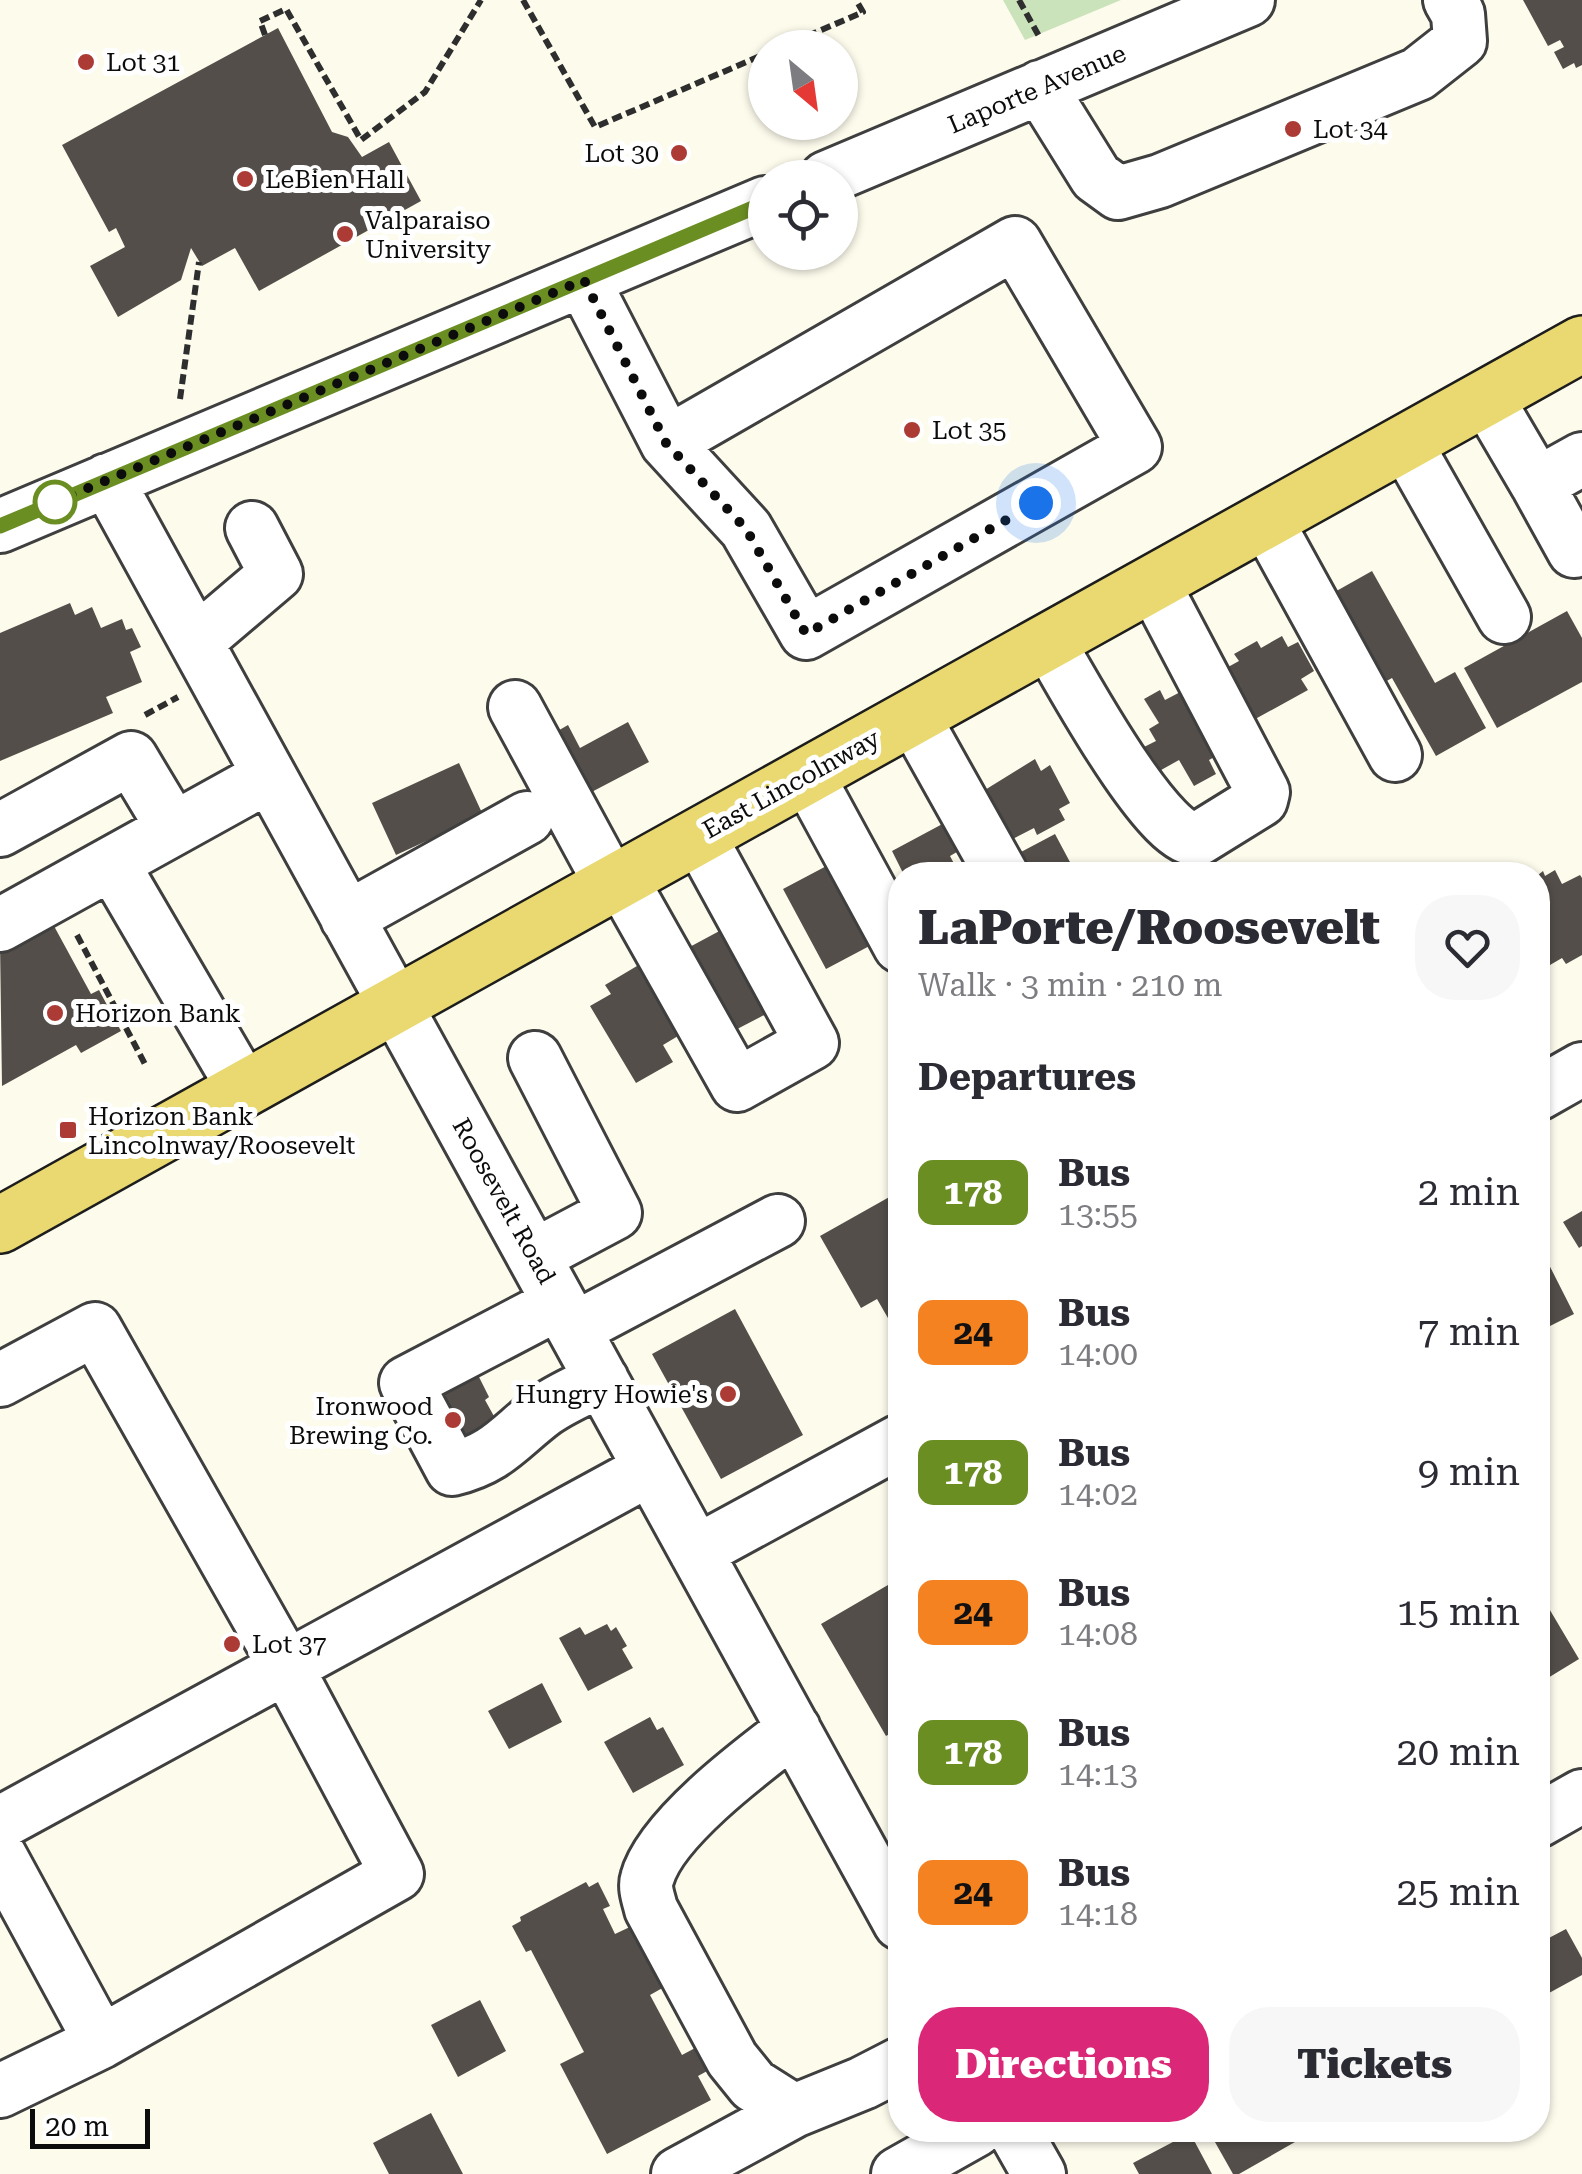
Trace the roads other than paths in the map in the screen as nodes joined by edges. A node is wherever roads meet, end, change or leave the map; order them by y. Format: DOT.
graph roads {
  1 [pos="1248,0"];
  2 [pos="1450,0"];
  3 [pos="1042,65"];
  4 [pos="858,161"];
  5 [pos="748,210"];
  6 [pos="584,280"];
  7 [pos="1582,344"];
  8 [pos="1486,397"];
  9 [pos="1405,442"];
  10 [pos="666,443"];
  11 [pos="1582,459"];
  12 [pos="107,480"];
  13 [pos="1537,484"];
  14 [pos="1266,520"];
  15 [pos="0,526"];
  16 [pos="252,528"];
  17 [pos="1582,546"];
  18 [pos="1152,583"];
  19 [pos="1504,617"];
  20 [pos="1048,641"];
  21 [pos="196,642"];
  22 [pos="515,707"];
  23 [pos="913,716"];
  24 [pos="1395,755"];
  25 [pos="807,775"];
  26 [pos="270,776"];
  27 [pos="528,818"];
  28 [pos="174,828"];
  29 [pos="0,830"];
  30 [pos="698,836"];
  31 [pos="995,862"];
  32 [pos="112,863"];
  33 [pos="616,882"];
  34 [pos="347,918"];
  35 [pos="888,924"];
  36 [pos="0,926"];
  37 [pos="396,1005"];
  38 [pos="534,1058"];
  39 [pos="1582,1070"];
  40 [pos="1550,1087"];
  41 [pos="244,1088"];
  42 [pos="778,1221"];
  43 [pos="0,1225"];
  44 [pos="534,1256"];
  45 [pos="567,1316"];
  46 [pos="0,1380"];
  47 [pos="602,1380"];
  48 [pos="888,1448"];
  49 [pos="650,1469"];
  50 [pos="696,1552"];
  51 [pos="287,1668"];
  52 [pos="794,1729"];
  53 [pos="1582,1796"];
  54 [pos="1550,1814"];
  55 [pos="0,1823"];
  56 [pos="0,1856"];
  57 [pos="888,1900"];
  58 [pos="101,2042"];
  59 [pos="888,2070"];
  60 [pos="0,2090"];
  61 [pos="794,2110"];
  62 [pos="955,2142"];
  63 [pos="1021,2142"];
  64 [pos="678,2174"];
  65 [pos="898,2174"];
  66 [pos="1039,2174"];
  1 -- 3 [label="street, Laporte Avenue"];
  2 -- 3 [label="street"];
  3 -- 4 [label="street, Laporte Avenue"];
  5 -- 6 [label="street"];
  6 -- 10 [label="street"];
  6 -- 12 [label="street"];
  7 -- 8 [label="main road, East Lincolnway"];
  8 -- 9 [label="main road, East Lincolnway"];
  8 -- 13 [label="street"];
  9 -- 14 [label="main road, East Lincolnway"];
  9 -- 19 [label="street"];
  10 -- 10 [label="street"];
  11 -- 13 [label="street"];
  12 -- 15 [label="street"];
  12 -- 21 [label="street, Roosevelt Road"];
  13 -- 17 [label="street"];
  14 -- 18 [label="main road, East Lincolnway"];
  14 -- 24 [label="street"];
  16 -- 21 [label="street"];
  18 -- 20 [label="main road, East Lincolnway"];
  18 -- 20 [label="street"];
  20 -- 23 [label="main road, East Lincolnway"];
  21 -- 26 [label="street, Roosevelt Road"];
  22 -- 33 [label="street"];
  23 -- 25 [label="main road, East Lincolnway"];
  23 -- 31 [label="street"];
  25 -- 30 [label="main road, East Lincolnway"];
  25 -- 35 [label="street"];
  26 -- 28 [label="street"];
  26 -- 34 [label="street, Roosevelt Road"];
  27 -- 34 [label="street"];
  28 -- 29 [label="street"];
  28 -- 32 [label="street"];
  30 -- 33 [label="main road, East Lincolnway"];
  30 -- 33 [label="street"];
  32 -- 36 [label="street"];
  32 -- 41 [label="street"];
  33 -- 37 [label="main road, East Lincolnway"];
  34 -- 37 [label="street, Roosevelt Road"];
  37 -- 41 [label="main road, East Lincolnway"];
  37 -- 44 [label="street, Roosevelt Road"];
  38 -- 44 [label="street"];
  39 -- 40 [label="street"];
  41 -- 43 [label="main road, East Lincolnway"];
  42 -- 45 [label="street"];
  44 -- 45 [label="street, Roosevelt Road"];
  45 -- 47 [label="street, Roosevelt Road"];
  45 -- 47 [label="street"];
  46 -- 51 [label="street"];
  47 -- 49 [label="street, Roosevelt Road"];
  48 -- 50 [label="street"];
  49 -- 50 [label="street, Roosevelt Road"];
  49 -- 51 [label="street"];
  50 -- 52 [label="street, Roosevelt Road"];
  51 -- 55 [label="street"];
  51 -- 58 [label="street"];
  52 -- 57 [label="street, Roosevelt Road"];
  52 -- 61 [label="street"];
  53 -- 54 [label="street"];
  56 -- 58 [label="street"];
  58 -- 60 [label="street"];
  59 -- 61 [label="street"];
  61 -- 64 [label="street"];
  62 -- 65 [label="street"];
  63 -- 66 [label="street"];
}
